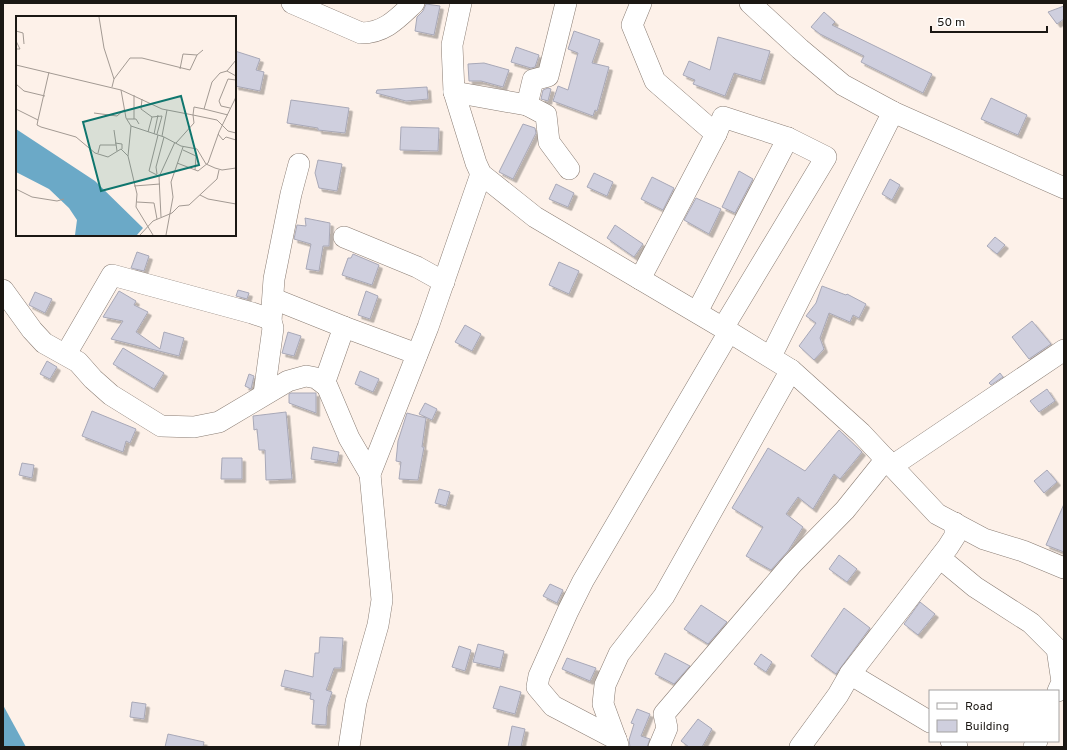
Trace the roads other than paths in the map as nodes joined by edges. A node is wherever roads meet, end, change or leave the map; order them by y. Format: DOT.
graph roads {
  1 [pos="292,3"];
  2 [pos="414,3"];
  3 [pos="461,3"];
  4 [pos="566,3"];
  5 [pos="641,3"];
  6 [pos="750,3"];
  7 [pos="454,92"];
  8 [pos="527,105"];
  9 [pos="894,112"];
  10 [pos="716,134"];
  11 [pos="788,138"];
  12 [pos="299,164"];
  13 [pos="569,169"];
  14 [pos="481,174"];
  15 [pos="1064,188"];
  16 [pos="344,238"];
  17 [pos="640,279"];
  18 [pos="444,282"];
  19 [pos="3,290"];
  20 [pos="274,299"];
  21 [pos="697,312"];
  22 [pos="271,321"];
  23 [pos="344,327"];
  24 [pos="726,330"];
  25 [pos="1064,350"];
  26 [pos="66,354"];
  27 [pos="417,354"];
  28 [pos="771,356"];
  29 [pos="791,370"];
  30 [pos="324,384"];
  31 [pos="264,394"];
  32 [pos="889,463"];
  33 [pos="370,474"];
  34 [pos="955,524"];
  35 [pos="940,558"];
  36 [pos="1064,568"];
  37 [pos="850,674"];
  38 [pos="1058,690"];
  39 [pos="929,721"];
  40 [pos="617,743"];
  41 [pos="349,747"];
  42 [pos="659,747"];
  43 [pos="800,747"];
  1 -- 2 [label="street"];
  3 -- 7 [label="street"];
  4 -- 8 [label="street"];
  5 -- 10 [label="street"];
  6 -- 9 [label="street"];
  7 -- 8 [label="street"];
  7 -- 14 [label="street"];
  8 -- 13 [label="street"];
  9 -- 15 [label="street"];
  9 -- 28 [label="street"];
  10 -- 11 [label="street"];
  10 -- 17 [label="street"];
  11 -- 21 [label="street"];
  11 -- 24 [label="street"];
  12 -- 20 [label="street"];
  14 -- 17 [label="street"];
  14 -- 18 [label="street"];
  16 -- 18 [label="street"];
  17 -- 21 [label="street"];
  18 -- 27 [label="street"];
  19 -- 26 [label="street"];
  20 -- 22 [label="street"];
  20 -- 23 [label="street"];
  21 -- 24 [label="street"];
  22 -- 26 [label="street"];
  22 -- 31 [label="street"];
  23 -- 27 [label="street"];
  23 -- 30 [label="street"];
  24 -- 28 [label="street"];
  24 -- 40 [label="street"];
  25 -- 32 [label="street"];
  26 -- 31 [label="street"];
  27 -- 33 [label="street"];
  28 -- 29 [label="street"];
  29 -- 32 [label="street"];
  29 -- 40 [label="street"];
  30 -- 31 [label="street"];
  30 -- 33 [label="street"];
  32 -- 34 [label="street"];
  32 -- 42 [label="street"];
  33 -- 41 [label="street"];
  34 -- 35 [label="street"];
  34 -- 36 [label="street"];
  35 -- 37 [label="street"];
  35 -- 38 [label="street"];
  37 -- 39 [label="street"];
  37 -- 43 [label="street"];
}
